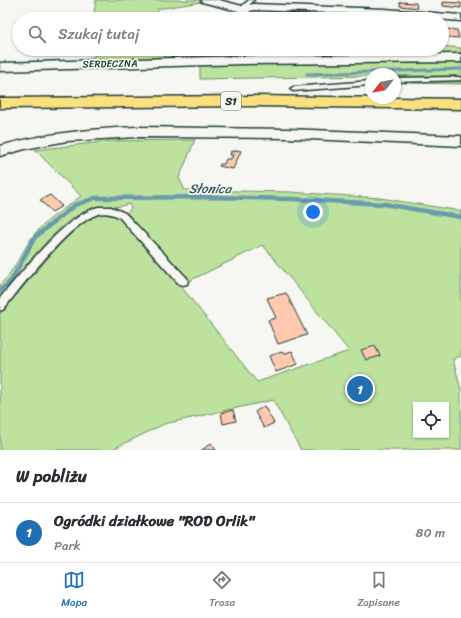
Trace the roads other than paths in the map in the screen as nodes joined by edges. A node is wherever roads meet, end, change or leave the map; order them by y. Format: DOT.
graph roads {
  1 [pos="206,0"];
  2 [pos="384,0"];
  3 [pos="246,9"];
  4 [pos="385,12"];
  5 [pos="449,17"];
  6 [pos="461,18"];
  7 [pos="220,56"];
  8 [pos="446,56"];
  9 [pos="461,58"];
  10 [pos="0,67"];
  11 [pos="401,81"];
  12 [pos="365,83"];
  13 [pos="460,86"];
  14 [pos="293,89"];
  15 [pos="365,91"];
  16 [pos="401,91"];
  17 [pos="0,92"];
  18 [pos="0,103"];
  19 [pos="461,104"];
  20 [pos="461,140"];
  21 [pos="0,151"];
  22 [pos="183,281"];
  23 [pos="0,306"];
  1 -- 3 [label="street"];
  2 -- 4 [label="street"];
  3 -- 4 [label="street"];
  5 -- 6 [label="street"];
  7 -- 10 [label="street, SERDECZNA"];
  8 -- 9 [label="street, SERDECZNA"];
  11 -- 13 [label="lane"];
  12 -- 14 [label="lane"];
  13 -- 16 [label="highway"];
  14 -- 15 [label="highway, S1"];
  14 -- 17 [label="highway, S1"];
  18 -- 19 [label="highway, S1"];
  20 -- 21 [label="street"];
  22 -- 23 [label="lane"];
}
